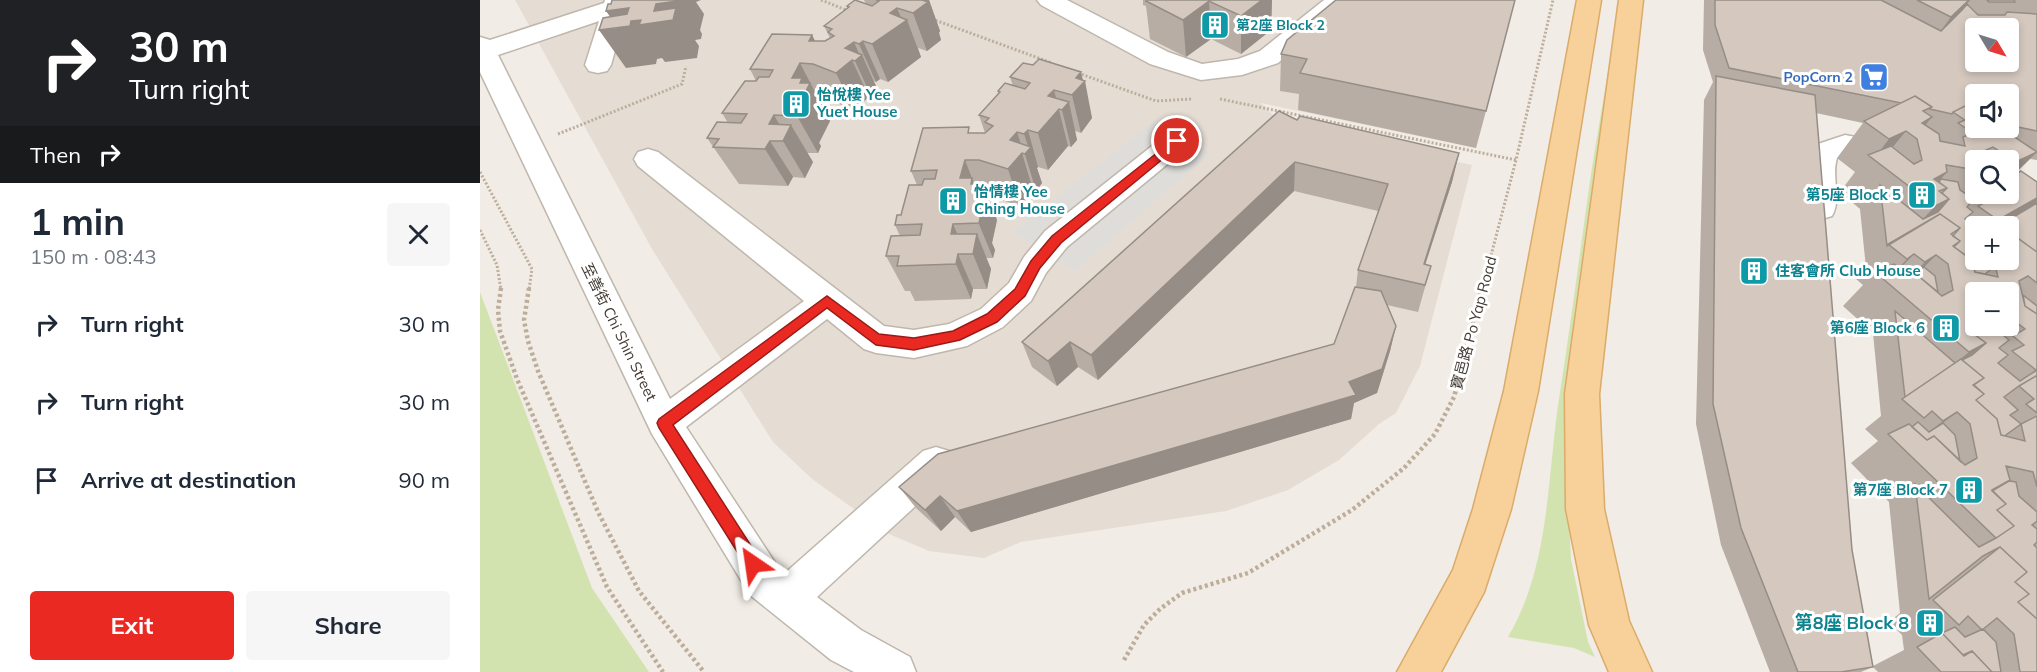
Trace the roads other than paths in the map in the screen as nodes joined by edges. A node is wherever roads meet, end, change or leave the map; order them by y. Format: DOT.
graph roads {
  1 [pos="1049,0"];
  2 [pos="1339,0"];
  3 [pos="1589,0"];
  4 [pos="1631,0"];
  5 [pos="616,4"];
  6 [pos="481,48"];
  7 [pos="598,65"];
  8 [pos="1177,141"];
  9 [pos="648,159"];
  10 [pos="1965,168"];
  11 [pos="1825,240"];
  12 [pos="827,301"];
  13 [pos="664,423"];
  14 [pos="946,453"];
  15 [pos="786,599"];
  16 [pos="856,658"];
  17 [pos="894,672"];
  18 [pos="1418,672"];
  19 [pos="1631,672"];
  1 -- 2 [label="street"];
  3 -- 18 [label="main road"];
  4 -- 19 [label="main road"];
  5 -- 6 [label="street"];
  5 -- 7 [label="street"];
  6 -- 13 [label="street, 至善街 Chi Shin Street"];
  8 -- 12 [label="street"];
  9 -- 12 [label="street"];
  10 -- 11 [label="street"];
  12 -- 13 [label="street"];
  13 -- 15 [label="street, 至善街 Chi Shin Street"];
  14 -- 15 [label="street"];
  15 -- 16 [label="street, 至善街 Chi Shin Street"];
  16 -- 17 [label="street, 至善街 Chi Shin Street"];
}
